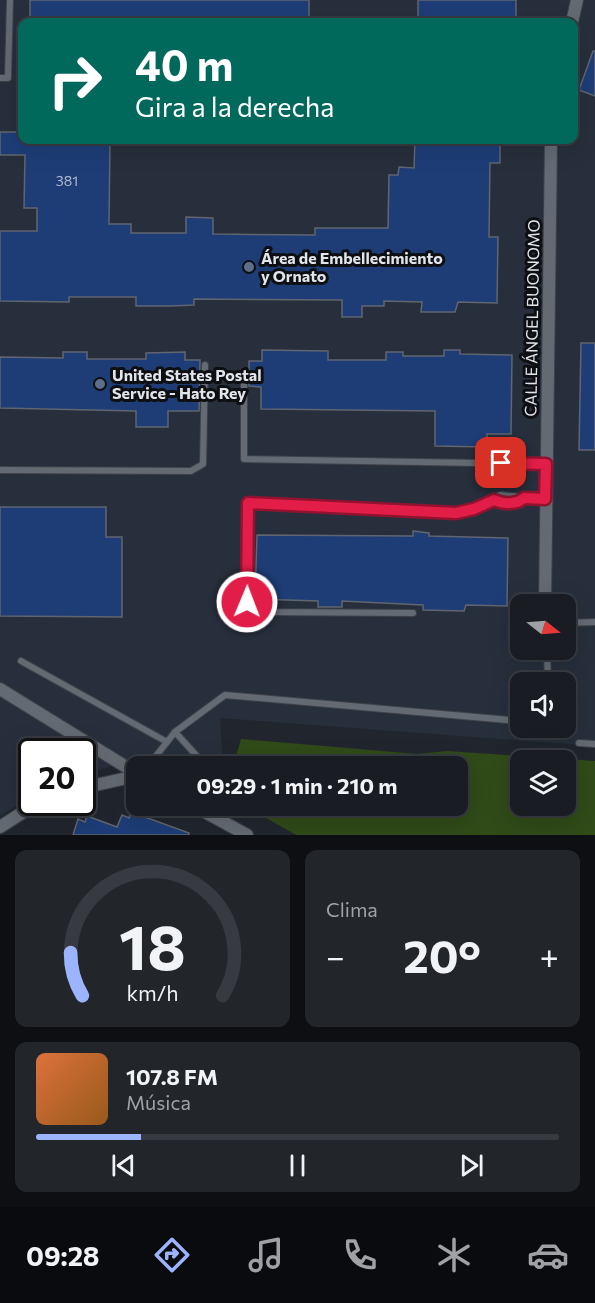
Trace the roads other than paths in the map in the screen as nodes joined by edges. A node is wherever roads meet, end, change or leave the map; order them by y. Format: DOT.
graph roads {
  1 [pos="10,0"];
  2 [pos="577,0"];
  3 [pos="573,18"];
  4 [pos="0,78"];
  5 [pos="551,144"];
  6 [pos="205,365"];
  7 [pos="244,371"];
  8 [pos="546,464"];
  9 [pos="0,470"];
  10 [pos="545,499"];
  11 [pos="545,594"];
  12 [pos="412,613"];
  13 [pos="595,622"];
  14 [pos="576,623"];
  15 [pos="21,661"];
  16 [pos="0,690"];
  17 [pos="510,720"];
  18 [pos="174,732"];
  19 [pos="167,742"];
  20 [pos="579,743"];
  21 [pos="595,744"];
  22 [pos="156,756"];
  23 [pos="197,756"];
  24 [pos="126,768"];
  25 [pos="126,777"];
  26 [pos="96,784"];
  27 [pos="18,815"];
  28 [pos="208,816"];
  29 [pos="0,827"];
  30 [pos="227,830"];
  31 [pos="247,835"];
  1 -- 4 [label="lane"];
  2 -- 3 [label="street"];
  5 -- 8 [label="street, CALLE ÁNGEL BUONOMO"];
  6 -- 9 [label="lane"];
  7 -- 8 [label="lane"];
  8 -- 10 [label="street, CALLE ÁNGEL BUONOMO"];
  10 -- 11 [label="street, CALLE ÁNGEL BUONOMO"];
  10 -- 12 [label="lane"];
  13 -- 14 [label="lane"];
  15 -- 19 [label="lane"];
  16 -- 24 [label="street"];
  17 -- 18 [label="lane"];
  18 -- 19 [label="lane"];
  18 -- 23 [label="lane"];
  19 -- 22 [label="lane"];
  20 -- 21 [label="lane"];
  25 -- 26 [label="street"];
  27 -- 29 [label="street"];
  28 -- 30 [label="street"];
  30 -- 31 [label="street"];
}
